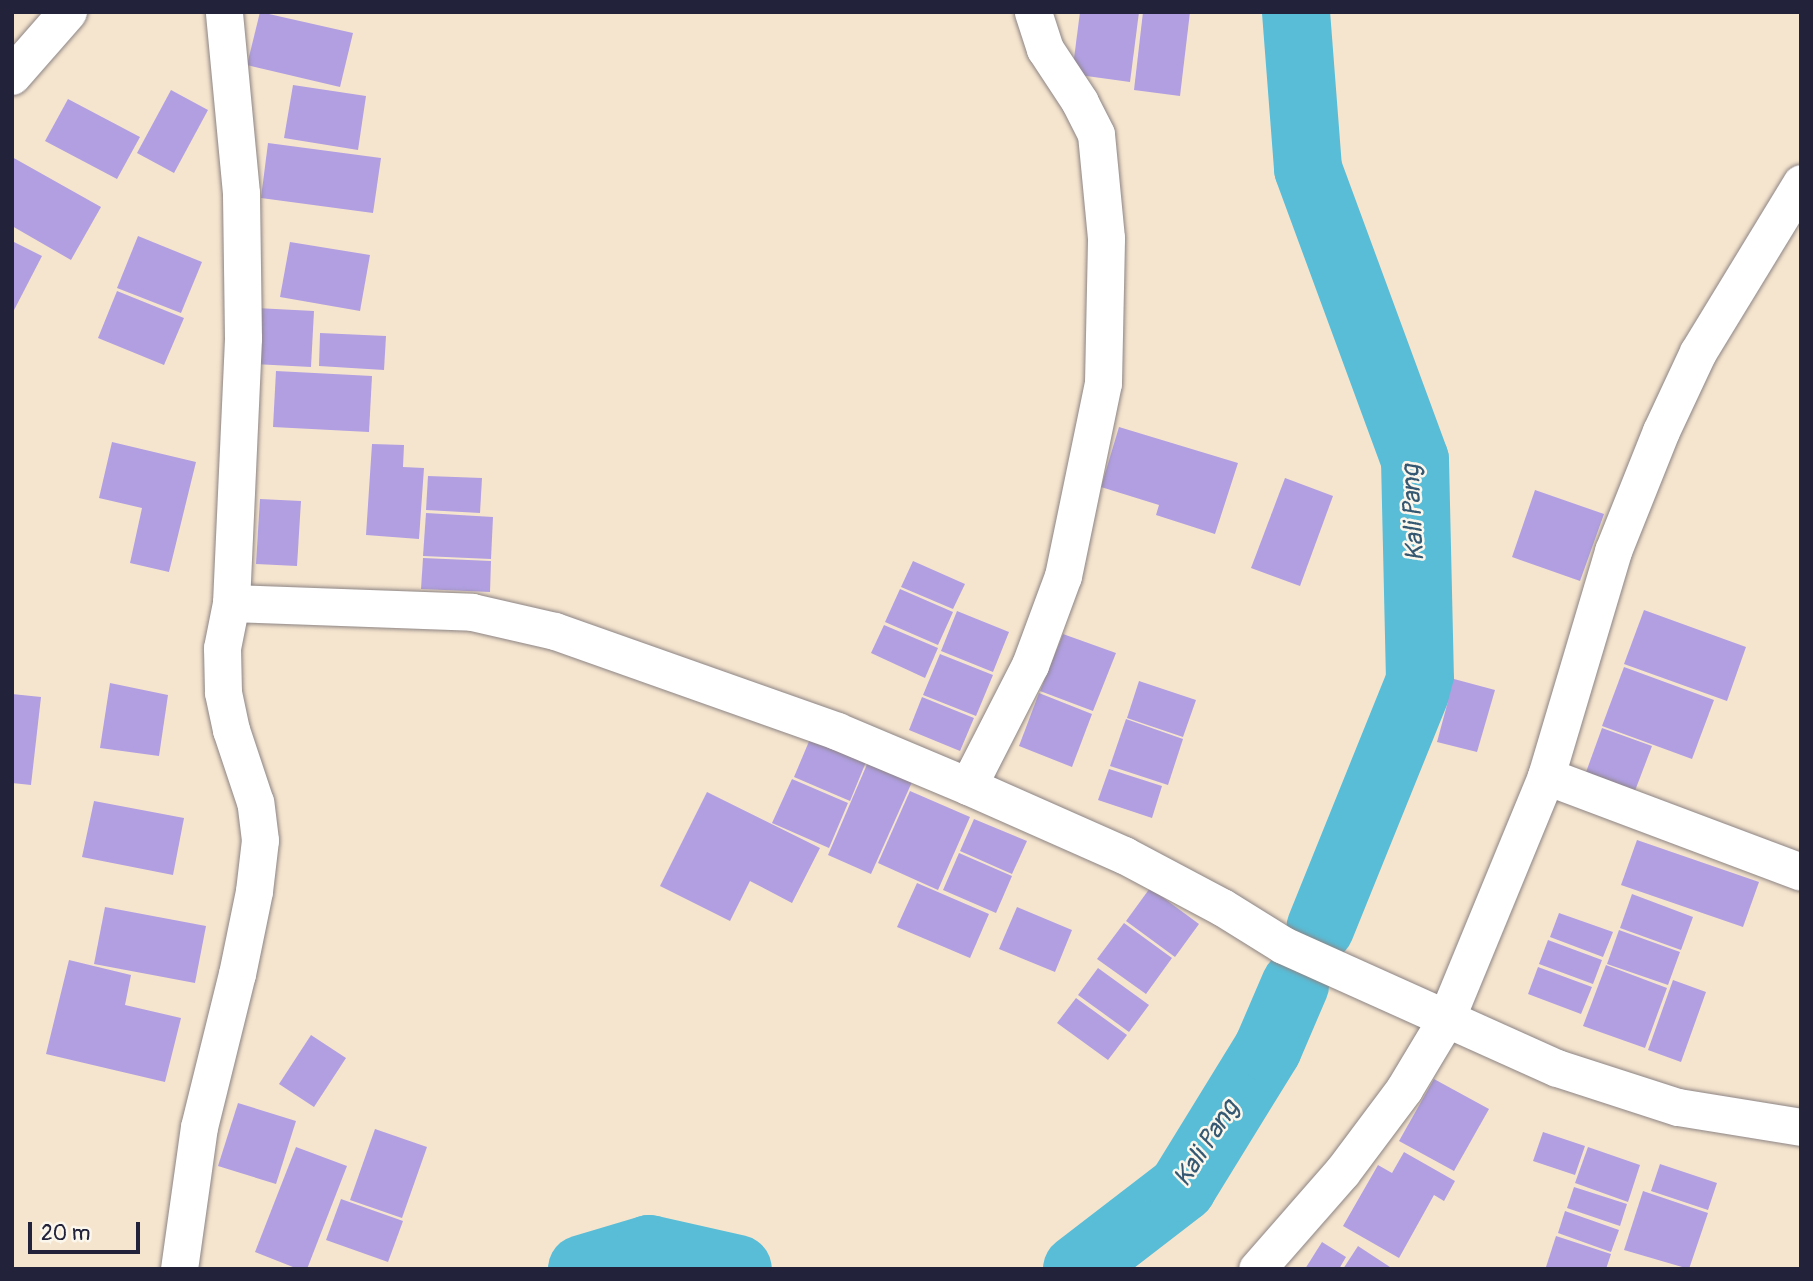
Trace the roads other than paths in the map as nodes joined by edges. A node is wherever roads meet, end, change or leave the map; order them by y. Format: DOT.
graph roads {
  1 [pos="68,12"];
  2 [pos="224,12"];
  3 [pos="1033,12"];
  4 [pos="12,76"];
  5 [pos="1801,183"];
  6 [pos="231,603"];
  7 [pos="1546,776"];
  8 [pos="968,786"];
  9 [pos="1801,872"];
  10 [pos="1446,1019"];
  11 [pos="1801,1127"];
  12 [pos="178,1269"];
  13 [pos="1256,1269"];
  1 -- 4 [label="street"];
  2 -- 6 [label="street"];
  3 -- 8 [label="street"];
  5 -- 7 [label="street"];
  6 -- 8 [label="street"];
  6 -- 12 [label="street"];
  7 -- 9 [label="street"];
  7 -- 10 [label="street"];
  8 -- 10 [label="street"];
  10 -- 11 [label="street"];
  10 -- 13 [label="street"];
}
